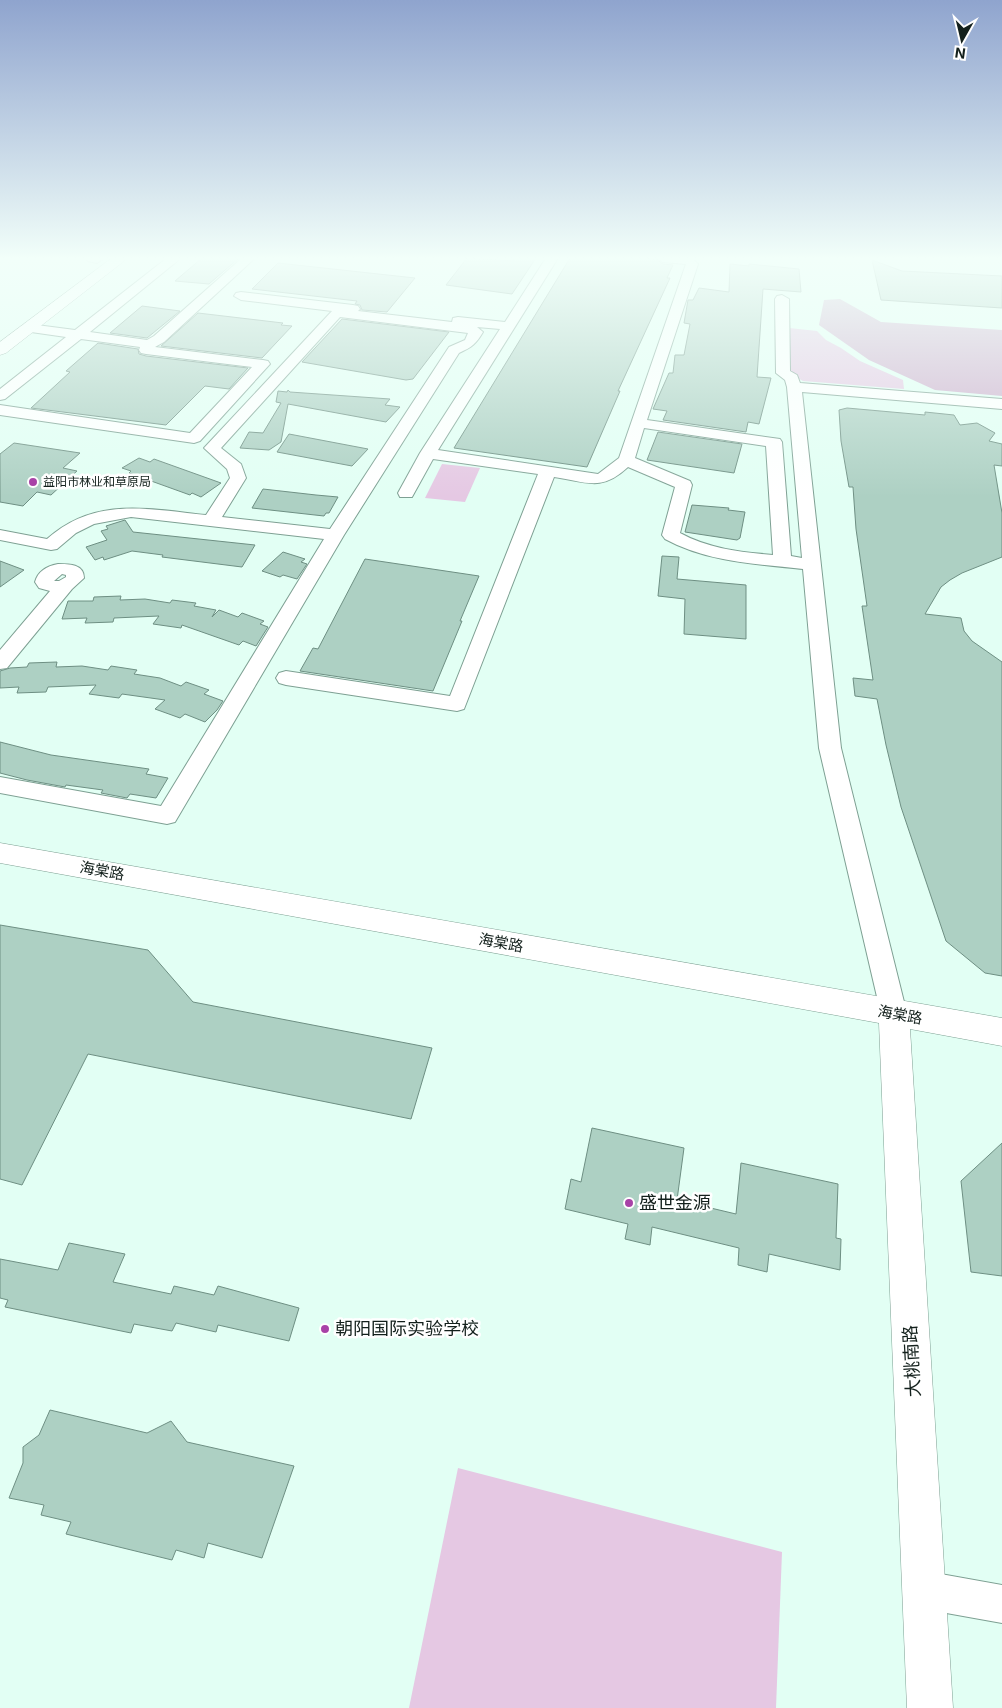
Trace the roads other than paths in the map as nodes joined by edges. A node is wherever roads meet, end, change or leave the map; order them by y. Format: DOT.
graph roads {
  1 [pos="17,338"];
  2 [pos="73,338"];
  3 [pos="104,338"];
  4 [pos="159,338"];
  5 [pos="314,338"];
  6 [pos="473,338"];
  7 [pos="502,338"];
  8 [pos="667,338"];
  9 [pos="783,338"];
  10 [pos="149,344"];
  11 [pos="0,350"];
  12 [pos="794,386"];
  13 [pos="0,396"];
  14 [pos="1002,404"];
  15 [pos="0,410"];
  16 [pos="639,423"];
  17 [pos="428,453"];
  18 [pos="626,460"];
  19 [pos="548,471"];
  20 [pos="406,493"];
  21 [pos="211,521"];
  22 [pos="0,535"];
  23 [pos="334,535"];
  24 [pos="51,545"];
  25 [pos="782,560"];
  26 [pos="811,564"];
  27 [pos="56,579"];
  28 [pos="0,637"];
  29 [pos="0,663"];
  30 [pos="286,678"];
  31 [pos="0,785"];
  32 [pos="0,853"];
  33 [pos="894,1014"];
  34 [pos="1002,1032"];
  35 [pos="924,1590"];
  36 [pos="1002,1604"];
  37 [pos="930,1708"];
  1 -- 11 [label="street"];
  2 -- 13 [label="street"];
  3 -- 10 [label="street"];
  4 -- 10 [label="street"];
  5 -- 21 [label="street"];
  6 -- 23 [label="street"];
  7 -- 17 [label="street"];
  8 -- 16 [label="street"];
  9 -- 12 [label="street"];
  10 -- 15 [label="street"];
  12 -- 14 [label="street"];
  12 -- 26 [label="street"];
  16 -- 18 [label="street"];
  16 -- 25 [label="street"];
  17 -- 19 [label="street"];
  17 -- 20 [label="street"];
  18 -- 19 [label="street"];
  18 -- 25 [label="street"];
  19 -- 30 [label="street"];
  21 -- 23 [label="street"];
  21 -- 24 [label="street"];
  22 -- 24 [label="street"];
  23 -- 31 [label="street"];
  24 -- 27 [label="street"];
  25 -- 26 [label="street"];
  26 -- 33 [label="street"];
  27 -- 28 [label="street"];
  27 -- 29 [label="street"];
  32 -- 33 [label="street, 海棠路"];
  33 -- 34 [label="street, 海棠路"];
  33 -- 35 [label="street, 大桃南路"];
  35 -- 36 [label="street"];
  35 -- 37 [label="street, 大桃南路"];
}
